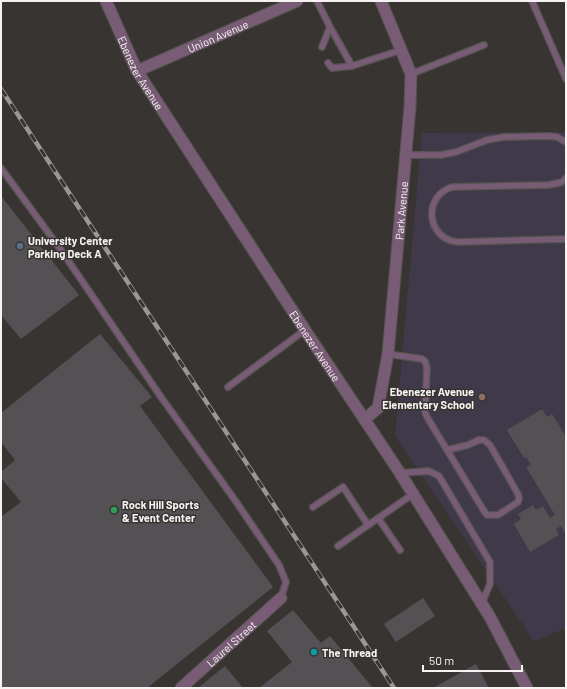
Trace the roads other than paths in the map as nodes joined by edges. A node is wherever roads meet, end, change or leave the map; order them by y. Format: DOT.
graph roads {
  1 [pos="106,1"];
  2 [pos="297,1"];
  3 [pos="317,1"];
  4 [pos="380,1"];
  5 [pos="532,1"];
  6 [pos="330,28"];
  7 [pos="484,46"];
  8 [pos="322,47"];
  9 [pos="401,50"];
  10 [pos="328,63"];
  11 [pos="352,66"];
  12 [pos="137,71"];
  13 [pos="412,74"];
  14 [pos="566,79"];
  15 [pos="566,142"];
  16 [pos="406,155"];
  17 [pos="1,168"];
  18 [pos="566,178"];
  19 [pos="566,239"];
  20 [pos="305,330"];
  21 [pos="388,354"];
  22 [pos="228,388"];
  23 [pos="365,419"];
  24 [pos="447,450"];
  25 [pos="400,473"];
  26 [pos="413,494"];
  27 [pos="313,507"];
  28 [pos="378,518"];
  29 [pos="368,525"];
  30 [pos="338,546"];
  31 [pos="400,550"];
  32 [pos="281,598"];
  33 [pos="482,603"];
  34 [pos="181,688"];
  35 [pos="527,688"];
  1 -- 12 [label="street, Ebenezer Avenue"];
  2 -- 12 [label="street, Union Avenue"];
  3 -- 6 [label="lane"];
  4 -- 9 [label="street, Park Avenue"];
  5 -- 14 [label="lane"];
  6 -- 8 [label="lane"];
  6 -- 11 [label="lane"];
  7 -- 13 [label="lane"];
  9 -- 11 [label="lane"];
  9 -- 13 [label="street, Park Avenue"];
  10 -- 11 [label="lane"];
  12 -- 20 [label="street, Ebenezer Avenue"];
  13 -- 16 [label="street, Park Avenue"];
  15 -- 16 [label="lane"];
  16 -- 21 [label="street, Park Avenue"];
  17 -- 32 [label="lane"];
  18 -- 19 [label="lane"];
  20 -- 22 [label="lane"];
  20 -- 23 [label="street, Ebenezer Avenue"];
  21 -- 23 [label="street, Park Avenue"];
  21 -- 24 [label="lane"];
  23 -- 25 [label="street, Ebenezer Avenue"];
  24 -- 24 [label="lane"];
  25 -- 26 [label="street, Ebenezer Avenue"];
  25 -- 33 [label="lane"];
  26 -- 28 [label="lane"];
  26 -- 33 [label="street, Ebenezer Avenue"];
  27 -- 29 [label="lane"];
  28 -- 29 [label="lane"];
  28 -- 31 [label="lane"];
  29 -- 30 [label="lane"];
  32 -- 34 [label="street, Laurel Street"];
  33 -- 35 [label="street, Ebenezer Avenue"];
}
